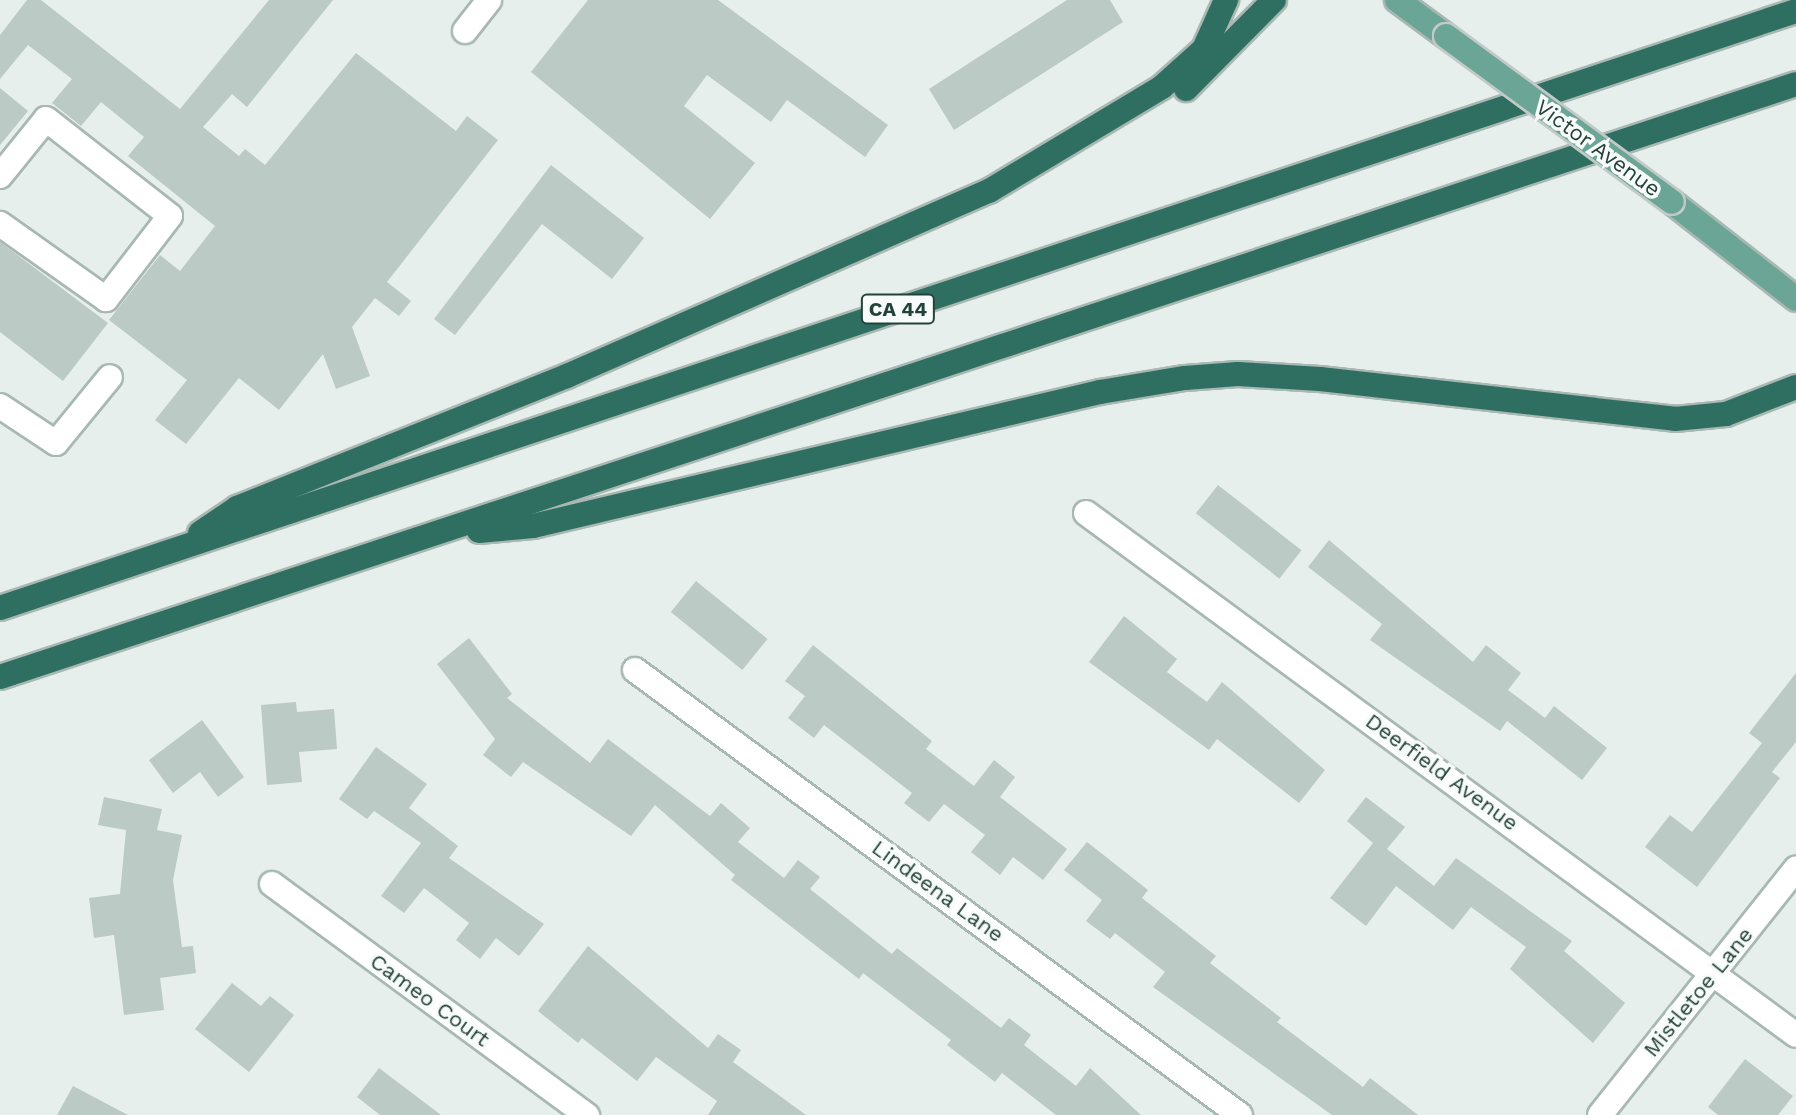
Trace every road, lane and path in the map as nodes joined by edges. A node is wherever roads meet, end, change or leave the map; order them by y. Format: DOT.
graph roads {
  1 [pos="489,0"];
  2 [pos="1226,0"];
  3 [pos="1274,0"];
  4 [pos="1397,0"];
  5 [pos="1796,11"];
  6 [pos="465,31"];
  7 [pos="1796,84"];
  8 [pos="0,176"];
  9 [pos="989,191"];
  10 [pos="0,224"];
  11 [pos="1796,299"];
  12 [pos="110,377"];
  13 [pos="1796,387"];
  14 [pos="0,406"];
  15 [pos="1086,513"];
  16 [pos="433,535"];
  17 [pos="178,548"];
  18 [pos="0,608"];
  19 [pos="635,670"];
  20 [pos="0,677"];
  21 [pos="1796,869"];
  22 [pos="272,884"];
  23 [pos="1715,971"];
  24 [pos="1796,1035"];
  25 [pos="587,1115"];
  26 [pos="1240,1115"];
  27 [pos="1600,1115"];
  1 -- 6 [label="street"];
  2 -- 9 [label="highway"];
  3 -- 9 [label="highway"];
  4 -- 11 [label="main road, Victor Avenue, bridge"];
  5 -- 17 [label="highway, CA 44"];
  7 -- 16 [label="highway"];
  8 -- 10 [label="street"];
  9 -- 17 [label="highway"];
  12 -- 14 [label="street"];
  13 -- 16 [label="highway"];
  15 -- 23 [label="street, Deerfield Avenue"];
  16 -- 20 [label="highway"];
  17 -- 18 [label="highway, CA 44"];
  19 -- 26 [label="street, Lindeena Lane"];
  21 -- 23 [label="street, Mistletoe Lane"];
  22 -- 25 [label="street, Cameo Court"];
  23 -- 24 [label="street, Deerfield Avenue"];
  23 -- 27 [label="street, Mistletoe Lane"];
}
